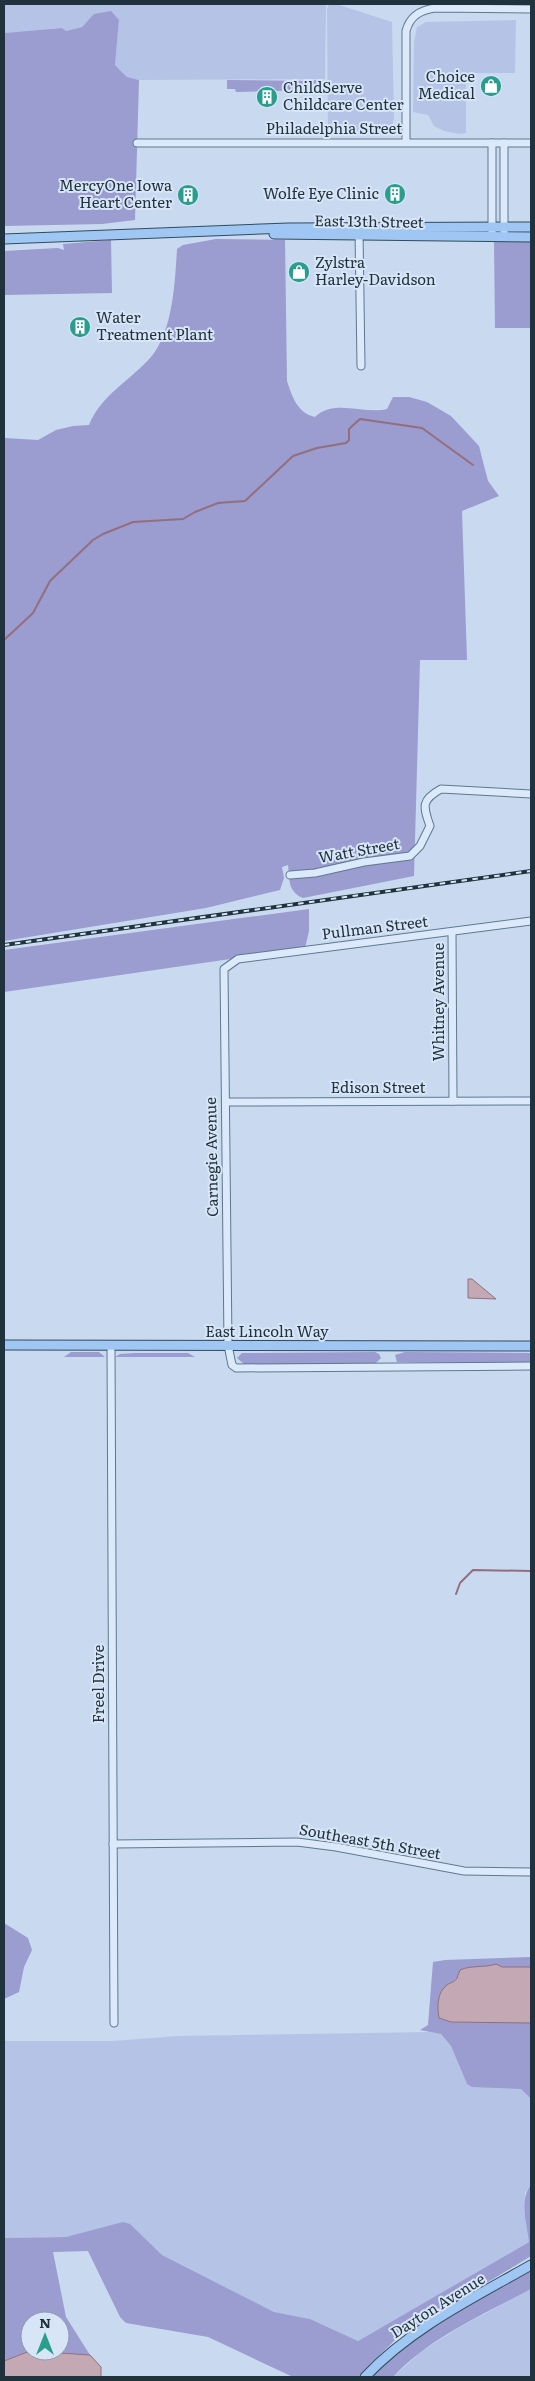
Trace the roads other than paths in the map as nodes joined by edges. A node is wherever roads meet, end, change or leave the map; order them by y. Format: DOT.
graph roads {
  1 [pos="531,9"];
  2 [pos="406,142"];
  3 [pos="137,143"];
  4 [pos="492,143"];
  5 [pos="504,143"];
  6 [pos="531,143"];
  7 [pos="492,227"];
  8 [pos="504,227"];
  9 [pos="531,227"];
  10 [pos="359,232"];
  11 [pos="492,237"];
  12 [pos="504,237"];
  13 [pos="531,237"];
  14 [pos="4,239"];
  15 [pos="361,366"];
  16 [pos="531,794"];
  17 [pos="290,875"];
  18 [pos="531,921"];
  19 [pos="452,932"];
  20 [pos="224,968"];
  21 [pos="453,1101"];
  22 [pos="531,1101"];
  23 [pos="226,1102"];
  24 [pos="4,1345"];
  25 [pos="111,1345"];
  26 [pos="228,1345"];
  27 [pos="531,1346"];
  28 [pos="531,1366"];
  29 [pos="113,1844"];
  30 [pos="531,1872"];
  31 [pos="114,2023"];
  32 [pos="531,2265"];
  33 [pos="365,2377"];
  1 -- 2 [label="street"];
  2 -- 3 [label="street, Philadelphia Street"];
  2 -- 4 [label="street, Philadelphia Street"];
  4 -- 5 [label="street, Philadelphia Street"];
  4 -- 7 [label="street"];
  5 -- 6 [label="street, Philadelphia Street"];
  5 -- 8 [label="street"];
  7 -- 8 [label="main road, East 13th Street"];
  7 -- 10 [label="main road, East 13th Street"];
  7 -- 11 [label="street"];
  8 -- 9 [label="main road, East 13th Street"];
  8 -- 12 [label="street"];
  10 -- 11 [label="main road, East 13th Street"];
  10 -- 14 [label="main road, East 13th Street"];
  10 -- 15 [label="street"];
  11 -- 12 [label="main road, East 13th Street"];
  12 -- 13 [label="main road, East 13th Street"];
  16 -- 17 [label="street, Watt Street"];
  18 -- 19 [label="street, Pullman Street"];
  19 -- 20 [label="street, Pullman Street"];
  19 -- 21 [label="street, Whitney Avenue"];
  20 -- 23 [label="street, Carnegie Avenue"];
  21 -- 22 [label="street, Edison Street"];
  21 -- 23 [label="street, Edison Street"];
  23 -- 26 [label="street, Carnegie Avenue"];
  24 -- 25 [label="main road, East Lincoln Way"];
  25 -- 26 [label="main road, East Lincoln Way"];
  25 -- 29 [label="street, Freel Drive"];
  26 -- 27 [label="main road, East Lincoln Way"];
  26 -- 28 [label="street, Carnegie Avenue"];
  29 -- 30 [label="street, Southeast 5th Street"];
  29 -- 31 [label="street, Freel Drive"];
  32 -- 33 [label="main road, Dayton Avenue"];
}
